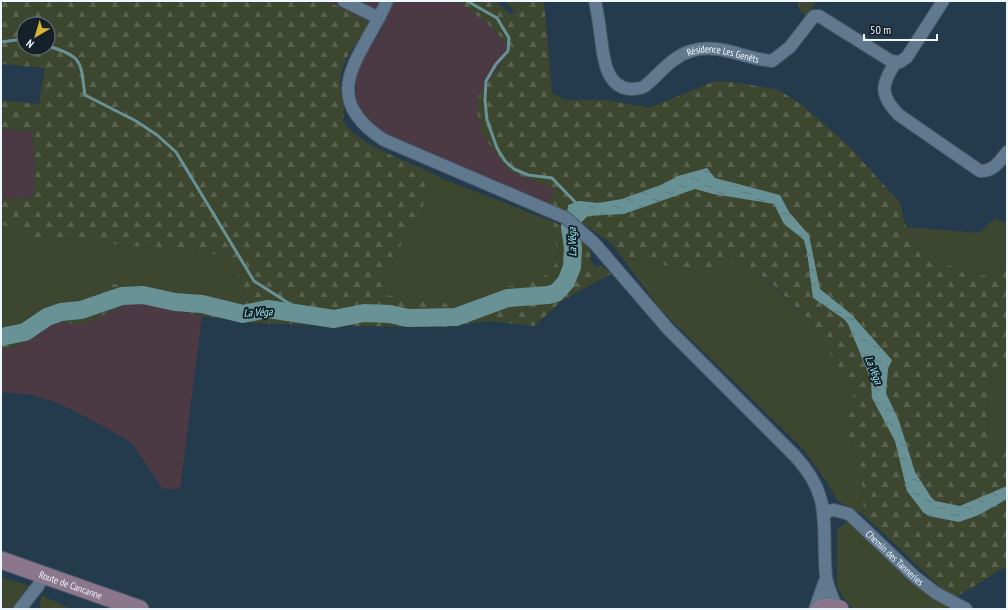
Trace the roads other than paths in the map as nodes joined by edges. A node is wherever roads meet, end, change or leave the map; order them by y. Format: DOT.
graph roads {
  1 [pos="344,1"];
  2 [pos="387,1"];
  3 [pos="595,1"];
  4 [pos="943,1"];
  5 [pos="380,18"];
  6 [pos="896,62"];
  7 [pos="1007,152"];
  8 [pos="824,512"];
  9 [pos="1,560"];
  10 [pos="44,575"];
  11 [pos="826,578"];
  12 [pos="838,608"];
  13 [pos="20,609"];
  14 [pos="140,609"];
  15 [pos="815,609"];
  16 [pos="820,609"];
  17 [pos="966,609"];
  1 -- 5 [label="street"];
  2 -- 5 [label="street"];
  3 -- 6 [label="street, Résidence Les Genêts"];
  4 -- 6 [label="street"];
  5 -- 8 [label="street"];
  6 -- 7 [label="street"];
  8 -- 11 [label="street"];
  8 -- 17 [label="street, Chemin des Tanneries"];
  9 -- 10 [label="main road, Route de Cancanne"];
  10 -- 13 [label="street"];
  10 -- 14 [label="main road, Route de Cancanne"];
  11 -- 12 [label="street"];
  11 -- 15 [label="street"];
  12 -- 16 [label="main road"];
}
